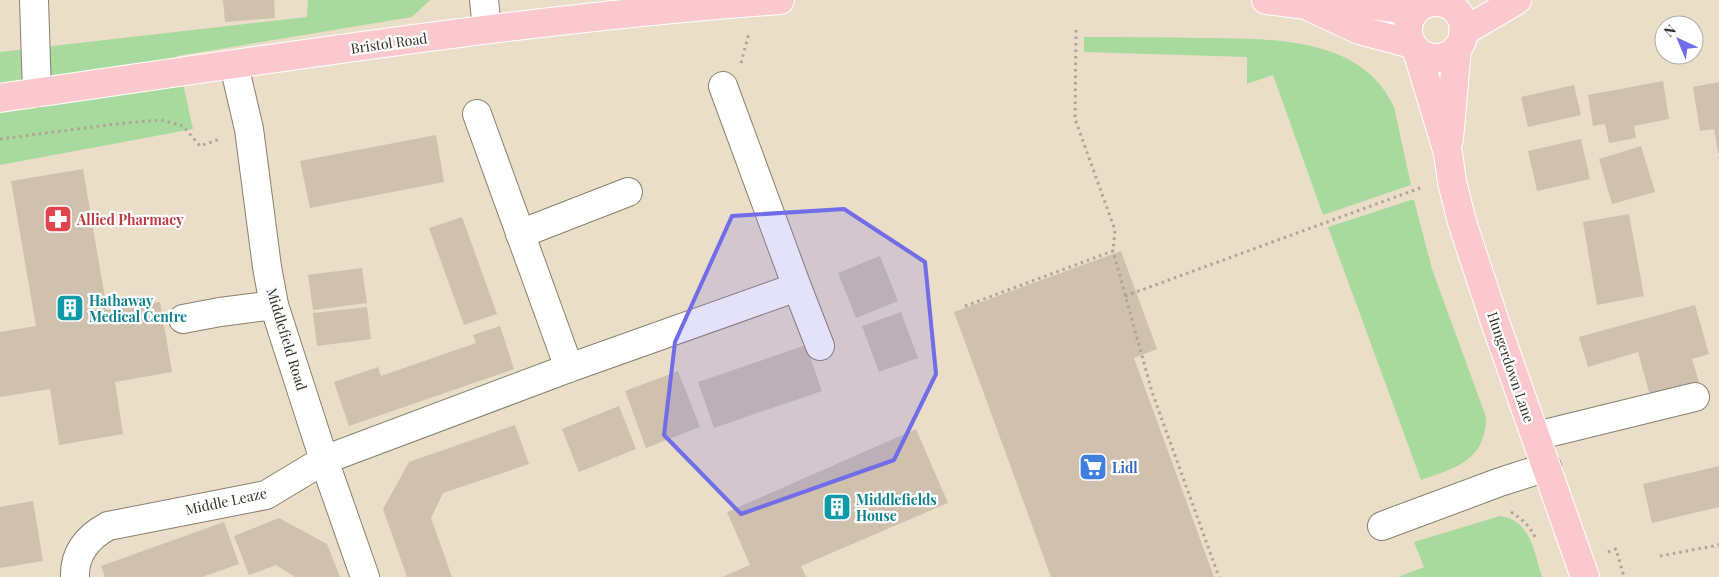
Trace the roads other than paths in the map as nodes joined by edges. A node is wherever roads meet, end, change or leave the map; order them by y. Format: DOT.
graph roads {
  1 [pos="34,0"];
  2 [pos="484,0"];
  3 [pos="780,0"];
  4 [pos="1266,0"];
  5 [pos="1517,0"];
  6 [pos="1435,4"];
  7 [pos="1306,5"];
  8 [pos="487,29"];
  9 [pos="1460,40"];
  10 [pos="1414,48"];
  11 [pos="234,65"];
  12 [pos="723,86"];
  13 [pos="37,93"];
  14 [pos="0,98"];
  15 [pos="477,114"];
  16 [pos="1448,153"];
  17 [pos="628,192"];
  18 [pos="520,234"];
  19 [pos="796,287"];
  20 [pos="274,306"];
  21 [pos="183,319"];
  22 [pos="820,346"];
  23 [pos="569,368"];
  24 [pos="1695,397"];
  25 [pos="1536,436"];
  26 [pos="324,460"];
  27 [pos="1547,467"];
  28 [pos="1382,526"];
  29 [pos="75,577"];
  30 [pos="365,577"];
  31 [pos="1585,577"];
  1 -- 13 [label="street"];
  2 -- 8 [label="street"];
  3 -- 8 [label="main road, Bristol Road"];
  4 -- 7 [label="main road"];
  5 -- 9 [label="main road"];
  6 -- 7 [label="main road"];
  6 -- 9 [label="main road"];
  6 -- 10 [label="main road"];
  7 -- 10 [label="main road"];
  8 -- 11 [label="main road, Bristol Road"];
  9 -- 10 [label="main road"];
  9 -- 16 [label="main road, Hungerdown Lane"];
  10 -- 16 [label="main road, Hungerdown Lane"];
  11 -- 13 [label="main road, Bristol Road"];
  11 -- 20 [label="street, Middlefield Road"];
  12 -- 19 [label="street"];
  13 -- 14 [label="main road, Bristol Road"];
  15 -- 18 [label="street"];
  16 -- 25 [label="main road, Hungerdown Lane"];
  17 -- 18 [label="street"];
  18 -- 23 [label="street"];
  19 -- 22 [label="street"];
  19 -- 23 [label="street, Middle Leaze"];
  20 -- 21 [label="street"];
  20 -- 26 [label="street, Middlefield Road"];
  23 -- 26 [label="street, Middle Leaze"];
  24 -- 25 [label="street"];
  25 -- 27 [label="main road, Hungerdown Lane"];
  26 -- 29 [label="street, Middle Leaze"];
  26 -- 30 [label="street, Middlefield Road"];
  27 -- 28 [label="street"];
  27 -- 31 [label="main road, Hungerdown Lane"];
}
